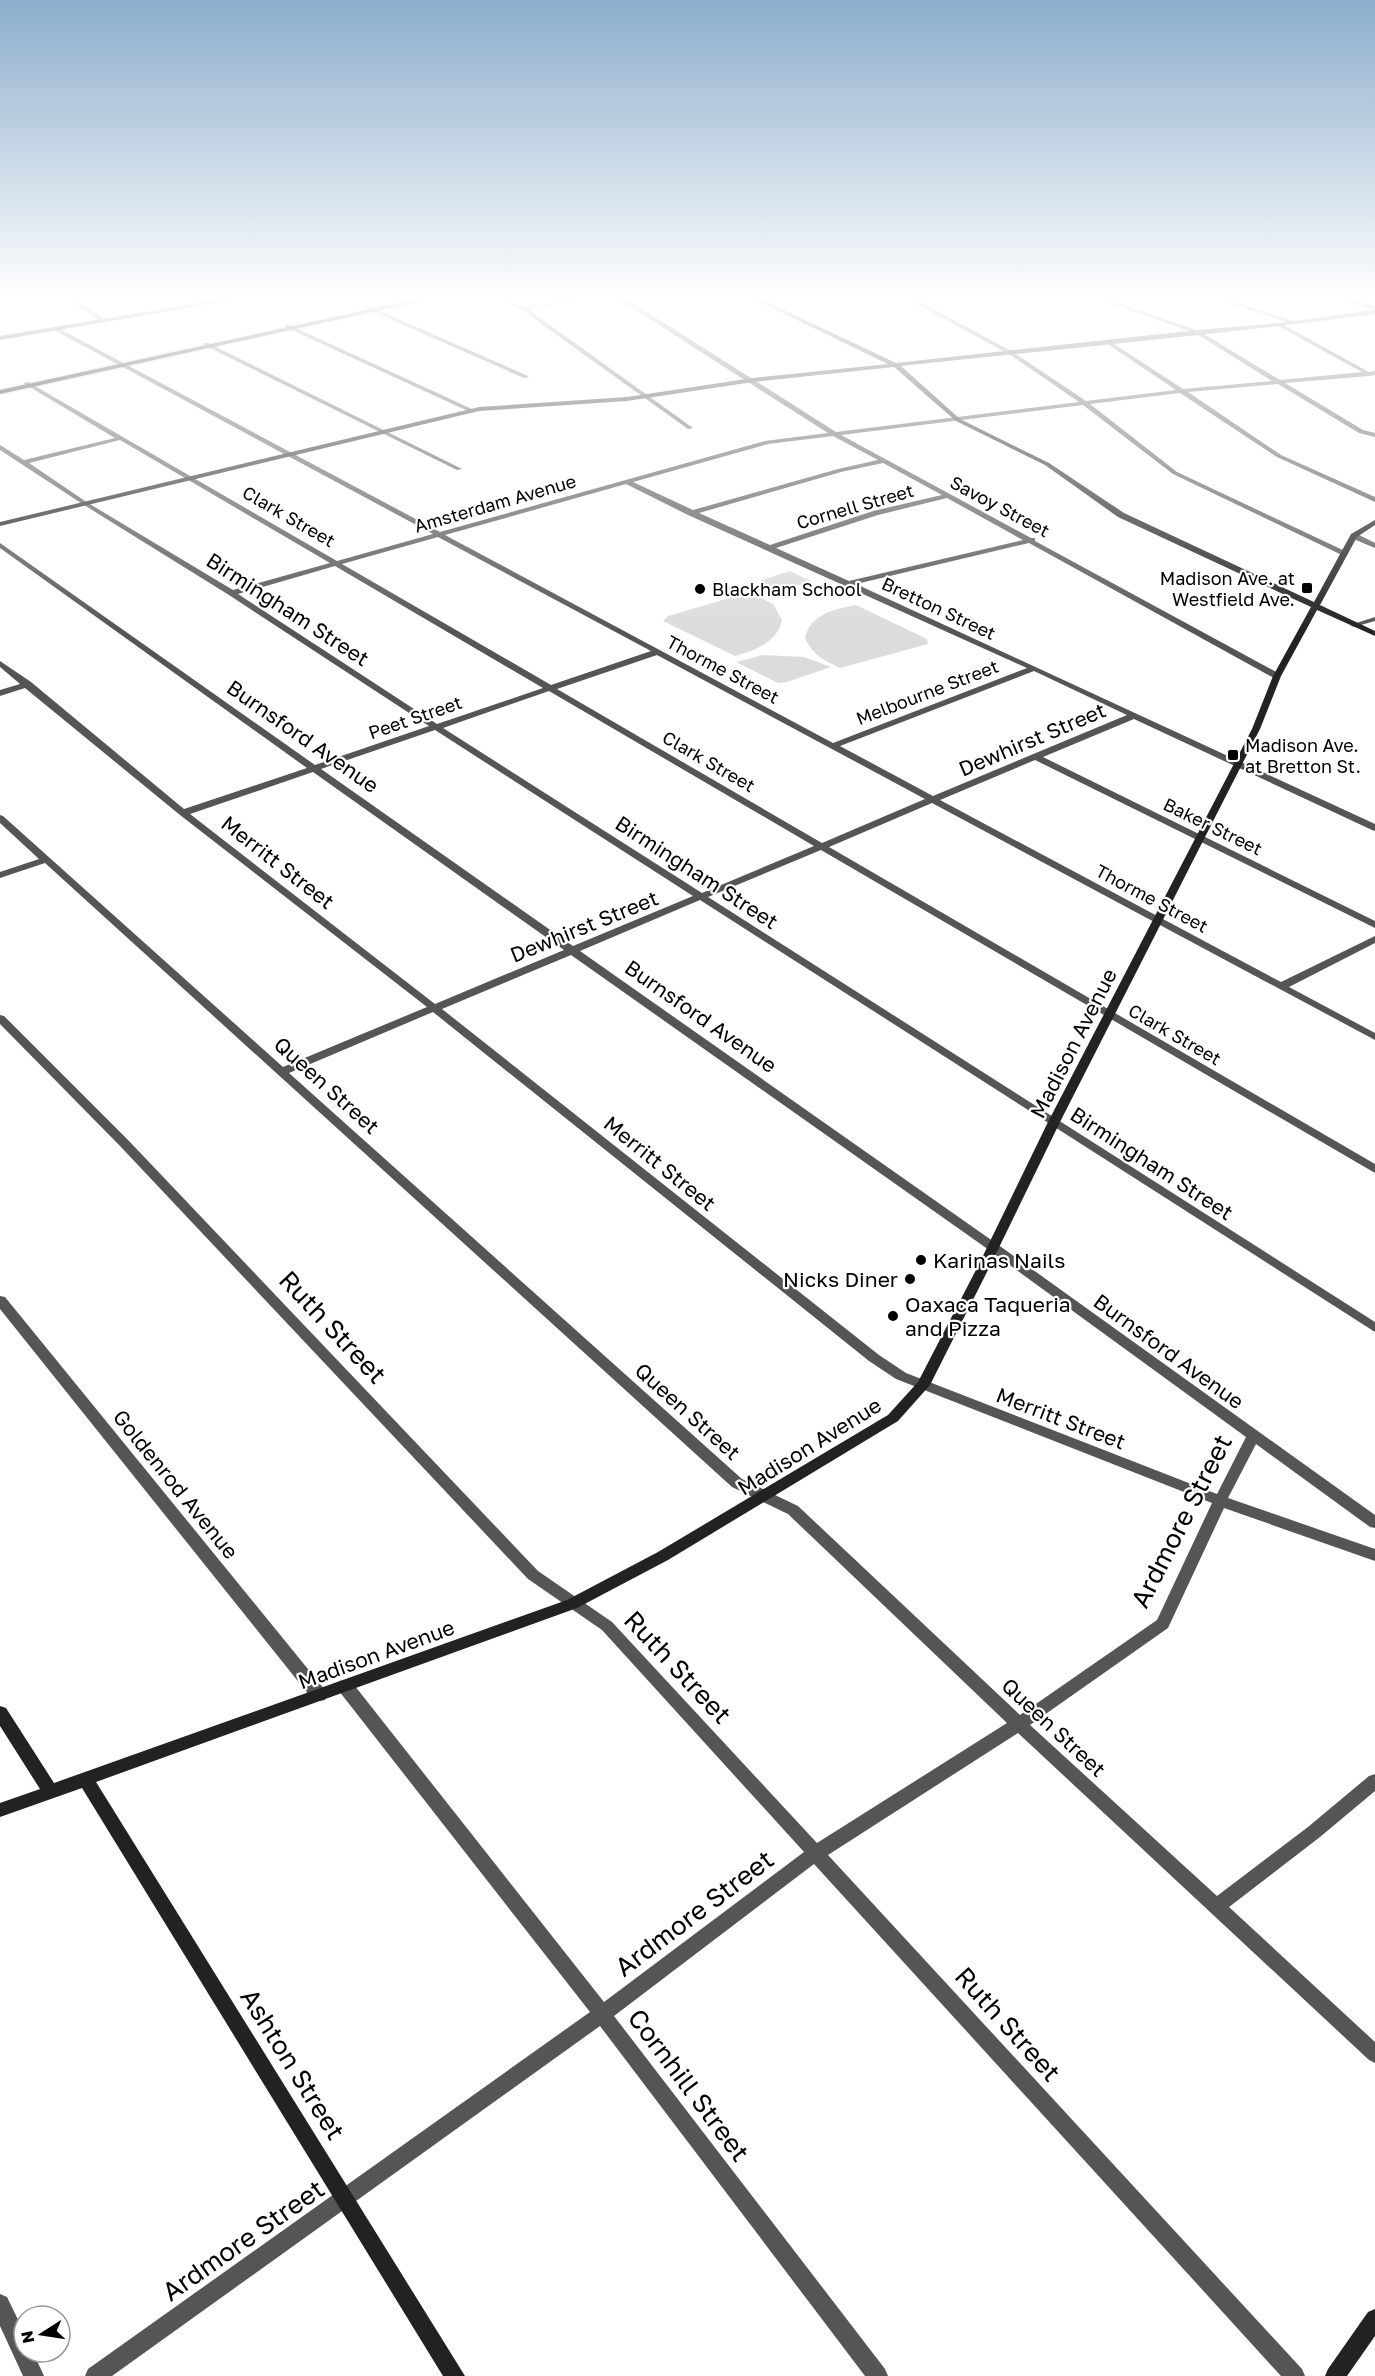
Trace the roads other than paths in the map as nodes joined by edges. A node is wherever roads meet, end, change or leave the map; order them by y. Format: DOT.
graph roads {
  1 [pos="73,410"];
  2 [pos="206,410"];
  3 [pos="336,410"];
  4 [pos="470,410"];
  5 [pos="666,410"];
  6 [pos="794,410"];
  7 [pos="947,410"];
  8 [pos="1034,410"];
  9 [pos="1094,410"];
  10 [pos="1209,410"];
  11 [pos="1326,410"];
  12 [pos="958,420"];
  13 [pos="690,428"];
  14 [pos="381,433"];
  15 [pos="835,434"];
  16 [pos="1375,435"];
  17 [pos="122,438"];
  18 [pos="0,447"];
  19 [pos="290,455"];
  20 [pos="884,461"];
  21 [pos="24,462"];
  22 [pos="459,469"];
  23 [pos="192,478"];
  24 [pos="626,481"];
  25 [pos="947,496"];
  26 [pos="1375,500"];
  27 [pos="86,504"];
  28 [pos="691,513"];
  29 [pos="1375,522"];
  30 [pos="0,524"];
  31 [pos="439,534"];
  32 [pos="1354,536"];
  33 [pos="1032,540"];
  34 [pos="0,545"];
  35 [pos="1375,546"];
  36 [pos="771,547"];
  37 [pos="1344,554"];
  38 [pos="338,563"];
  39 [pos="849,583"];
  40 [pos="232,593"];
  41 [pos="1316,608"];
  42 [pos="1375,619"];
  43 [pos="1354,625"];
  44 [pos="1375,634"];
  45 [pos="657,652"];
  46 [pos="0,663"];
  47 [pos="1032,669"];
  48 [pos="1277,676"];
  49 [pos="28,684"];
  50 [pos="550,688"];
  51 [pos="0,693"];
  52 [pos="1133,716"];
  53 [pos="436,727"];
  54 [pos="833,746"];
  55 [pos="1036,757"];
  56 [pos="1238,764"];
  57 [pos="313,768"];
  58 [pos="933,800"];
  59 [pos="183,813"];
  60 [pos="0,818"];
  61 [pos="1375,828"];
  62 [pos="1199,838"];
  63 [pos="822,846"];
  64 [pos="45,860"];
  65 [pos="0,875"];
  66 [pos="703,896"];
  67 [pos="1157,920"];
  68 [pos="1375,925"];
  69 [pos="1375,939"];
  70 [pos="574,950"];
  71 [pos="1282,986"];
  72 [pos="433,1007"];
  73 [pos="1110,1015"];
  74 [pos="0,1018"];
  75 [pos="1375,1037"];
  76 [pos="281,1072"];
  77 [pos="1054,1122"];
  78 [pos="1375,1169"];
  79 [pos="993,1246"];
  80 [pos="0,1300"];
  81 [pos="1375,1328"];
  82 [pos="923,1385"];
  83 [pos="1253,1436"];
  84 [pos="765,1496"];
  85 [pos="1220,1501"];
  86 [pos="1375,1523"];
  87 [pos="1375,1555"];
  88 [pos="572,1604"];
  89 [pos="345,1686"];
  90 [pos="319,1695"];
  91 [pos="0,1713"];
  92 [pos="1019,1724"];
  93 [pos="86,1780"];
  94 [pos="1375,1781"];
  95 [pos="51,1792"];
  96 [pos="0,1810"];
  97 [pos="816,1853"];
  98 [pos="1216,1907"];
  99 [pos="602,2014"];
  100 [pos="1375,2054"];
  101 [pos="346,2198"];
  102 [pos="0,2304"];
  103 [pos="1375,2319"];
  104 [pos="34,2376"];
  105 [pos="95,2376"];
  106 [pos="455,2376"];
  107 [pos="878,2376"];
  108 [pos="1295,2376"];
  109 [pos="1335,2376"];
  1 -- 17 [label="street, Clark Street"];
  2 -- 19 [label="street, Thorme Street"];
  3 -- 14 [label="street"];
  4 -- 14 [label="street"];
  5 -- 13 [label="street"];
  6 -- 15 [label="street, Savoy Street"];
  7 -- 12 [label="street"];
  8 -- 12 [label="street, Amsterdam Avenue"];
  9 -- 37 [label="street"];
  10 -- 26 [label="street"];
  11 -- 16 [label="street"];
  12 -- 15 [label="street, Amsterdam Avenue"];
  12 -- 41 [label="street"];
  14 -- 19 [label="street"];
  14 -- 22 [label="street"];
  15 -- 20 [label="street, Savoy Street"];
  15 -- 24 [label="street, Amsterdam Avenue"];
  17 -- 21 [label="street"];
  17 -- 23 [label="street, Clark Street"];
  18 -- 21 [label="street, Birmingham Street"];
  19 -- 23 [label="street"];
  19 -- 31 [label="street, Thorme Street"];
  20 -- 25 [label="street, Savoy Street"];
  20 -- 28 [label="street"];
  21 -- 27 [label="street, Birmingham Street"];
  23 -- 27 [label="street"];
  23 -- 38 [label="street, Clark Street"];
  24 -- 28 [label="street, Bretton Street"];
  24 -- 31 [label="street, Amsterdam Avenue"];
  25 -- 33 [label="street, Savoy Street"];
  25 -- 36 [label="street, Cornell Street"];
  27 -- 30 [label="street"];
  27 -- 40 [label="street, Birmingham Street"];
  28 -- 36 [label="street, Bretton Street"];
  29 -- 32 [label="street, Madison Avenue"];
  31 -- 38 [label="street, Amsterdam Avenue"];
  31 -- 45 [label="street, Thorme Street"];
  32 -- 35 [label="street"];
  32 -- 37 [label="street, Madison Avenue"];
  33 -- 39 [label="street"];
  33 -- 48 [label="street, Savoy Street"];
  34 -- 57 [label="street, Burnsford Avenue"];
  36 -- 39 [label="street, Bretton Street"];
  37 -- 41 [label="street, Madison Avenue"];
  38 -- 40 [label="street, Amsterdam Avenue"];
  38 -- 50 [label="street, Clark Street"];
  39 -- 47 [label="street, Bretton Street"];
  40 -- 53 [label="street, Birmingham Street"];
  41 -- 43 [label="street"];
  41 -- 48 [label="street, Madison Avenue"];
  42 -- 43 [label="street"];
  43 -- 44 [label="street"];
  45 -- 50 [label="street, Peet Street"];
  45 -- 54 [label="street, Thorme Street"];
  46 -- 49 [label="street, Merritt Street"];
  47 -- 52 [label="street, Bretton Street"];
  47 -- 54 [label="street, Melbourne Street"];
  48 -- 56 [label="street, Madison Avenue"];
  49 -- 51 [label="street"];
  49 -- 59 [label="street, Merritt Street"];
  50 -- 53 [label="street, Peet Street"];
  50 -- 63 [label="street, Clark Street"];
  52 -- 55 [label="street, Dewhirst Street"];
  52 -- 56 [label="street, Bretton Street"];
  53 -- 57 [label="street, Peet Street"];
  53 -- 66 [label="street, Birmingham Street"];
  54 -- 58 [label="street, Thorme Street"];
  55 -- 58 [label="street, Dewhirst Street"];
  55 -- 62 [label="street, Baker Street"];
  56 -- 61 [label="street, Bretton Street"];
  56 -- 62 [label="street, Madison Avenue"];
  57 -- 59 [label="street, Peet Street"];
  57 -- 70 [label="street, Burnsford Avenue"];
  58 -- 63 [label="street, Dewhirst Street"];
  58 -- 67 [label="street, Thorme Street"];
  59 -- 72 [label="street, Merritt Street"];
  60 -- 64 [label="street, Queen Street"];
  62 -- 67 [label="street, Madison Avenue"];
  62 -- 68 [label="street, Baker Street"];
  63 -- 66 [label="street, Dewhirst Street"];
  63 -- 73 [label="street, Clark Street"];
  64 -- 65 [label="street"];
  64 -- 76 [label="street, Queen Street"];
  66 -- 70 [label="street, Dewhirst Street"];
  66 -- 77 [label="street, Birmingham Street"];
  67 -- 71 [label="street, Thorme Street"];
  67 -- 73 [label="street, Madison Avenue"];
  69 -- 71 [label="street"];
  70 -- 72 [label="street, Dewhirst Street"];
  70 -- 79 [label="street, Burnsford Avenue"];
  71 -- 75 [label="street, Thorme Street"];
  72 -- 76 [label="street, Dewhirst Street"];
  72 -- 82 [label="street, Merritt Street"];
  73 -- 77 [label="street, Madison Avenue"];
  73 -- 78 [label="street, Clark Street"];
  74 -- 88 [label="street, Ruth Street"];
  76 -- 84 [label="street, Queen Street"];
  77 -- 79 [label="street, Madison Avenue"];
  77 -- 81 [label="street, Birmingham Street"];
  79 -- 82 [label="street, Madison Avenue"];
  79 -- 83 [label="street, Burnsford Avenue"];
  80 -- 90 [label="street, Goldenrod Avenue"];
  82 -- 84 [label="street, Madison Avenue"];
  82 -- 85 [label="street, Merritt Street"];
  83 -- 85 [label="street, Ardmore Street"];
  83 -- 86 [label="street, Burnsford Avenue"];
  84 -- 88 [label="street, Madison Avenue"];
  84 -- 92 [label="street, Queen Street"];
  85 -- 87 [label="street, Merritt Street"];
  85 -- 92 [label="street, Ardmore Street"];
  88 -- 89 [label="street, Madison Avenue"];
  88 -- 97 [label="street, Ruth Street"];
  89 -- 90 [label="street, Madison Avenue"];
  89 -- 99 [label="street, Cornhill Street"];
  90 -- 93 [label="street, Madison Avenue"];
  91 -- 95 [label="street"];
  92 -- 97 [label="street, Ardmore Street"];
  92 -- 98 [label="street, Queen Street"];
  93 -- 95 [label="street, Madison Avenue"];
  93 -- 101 [label="street, Ashton Street"];
  94 -- 98 [label="street"];
  95 -- 96 [label="street, Madison Avenue"];
  97 -- 99 [label="street, Ardmore Street"];
  97 -- 108 [label="street, Ruth Street"];
  98 -- 100 [label="street, Queen Street"];
  99 -- 101 [label="street, Ardmore Street"];
  99 -- 107 [label="street, Cornhill Street"];
  101 -- 105 [label="street, Ardmore Street"];
  101 -- 106 [label="street, Ashton Street"];
  102 -- 104 [label="street"];
  103 -- 109 [label="street"];
}
